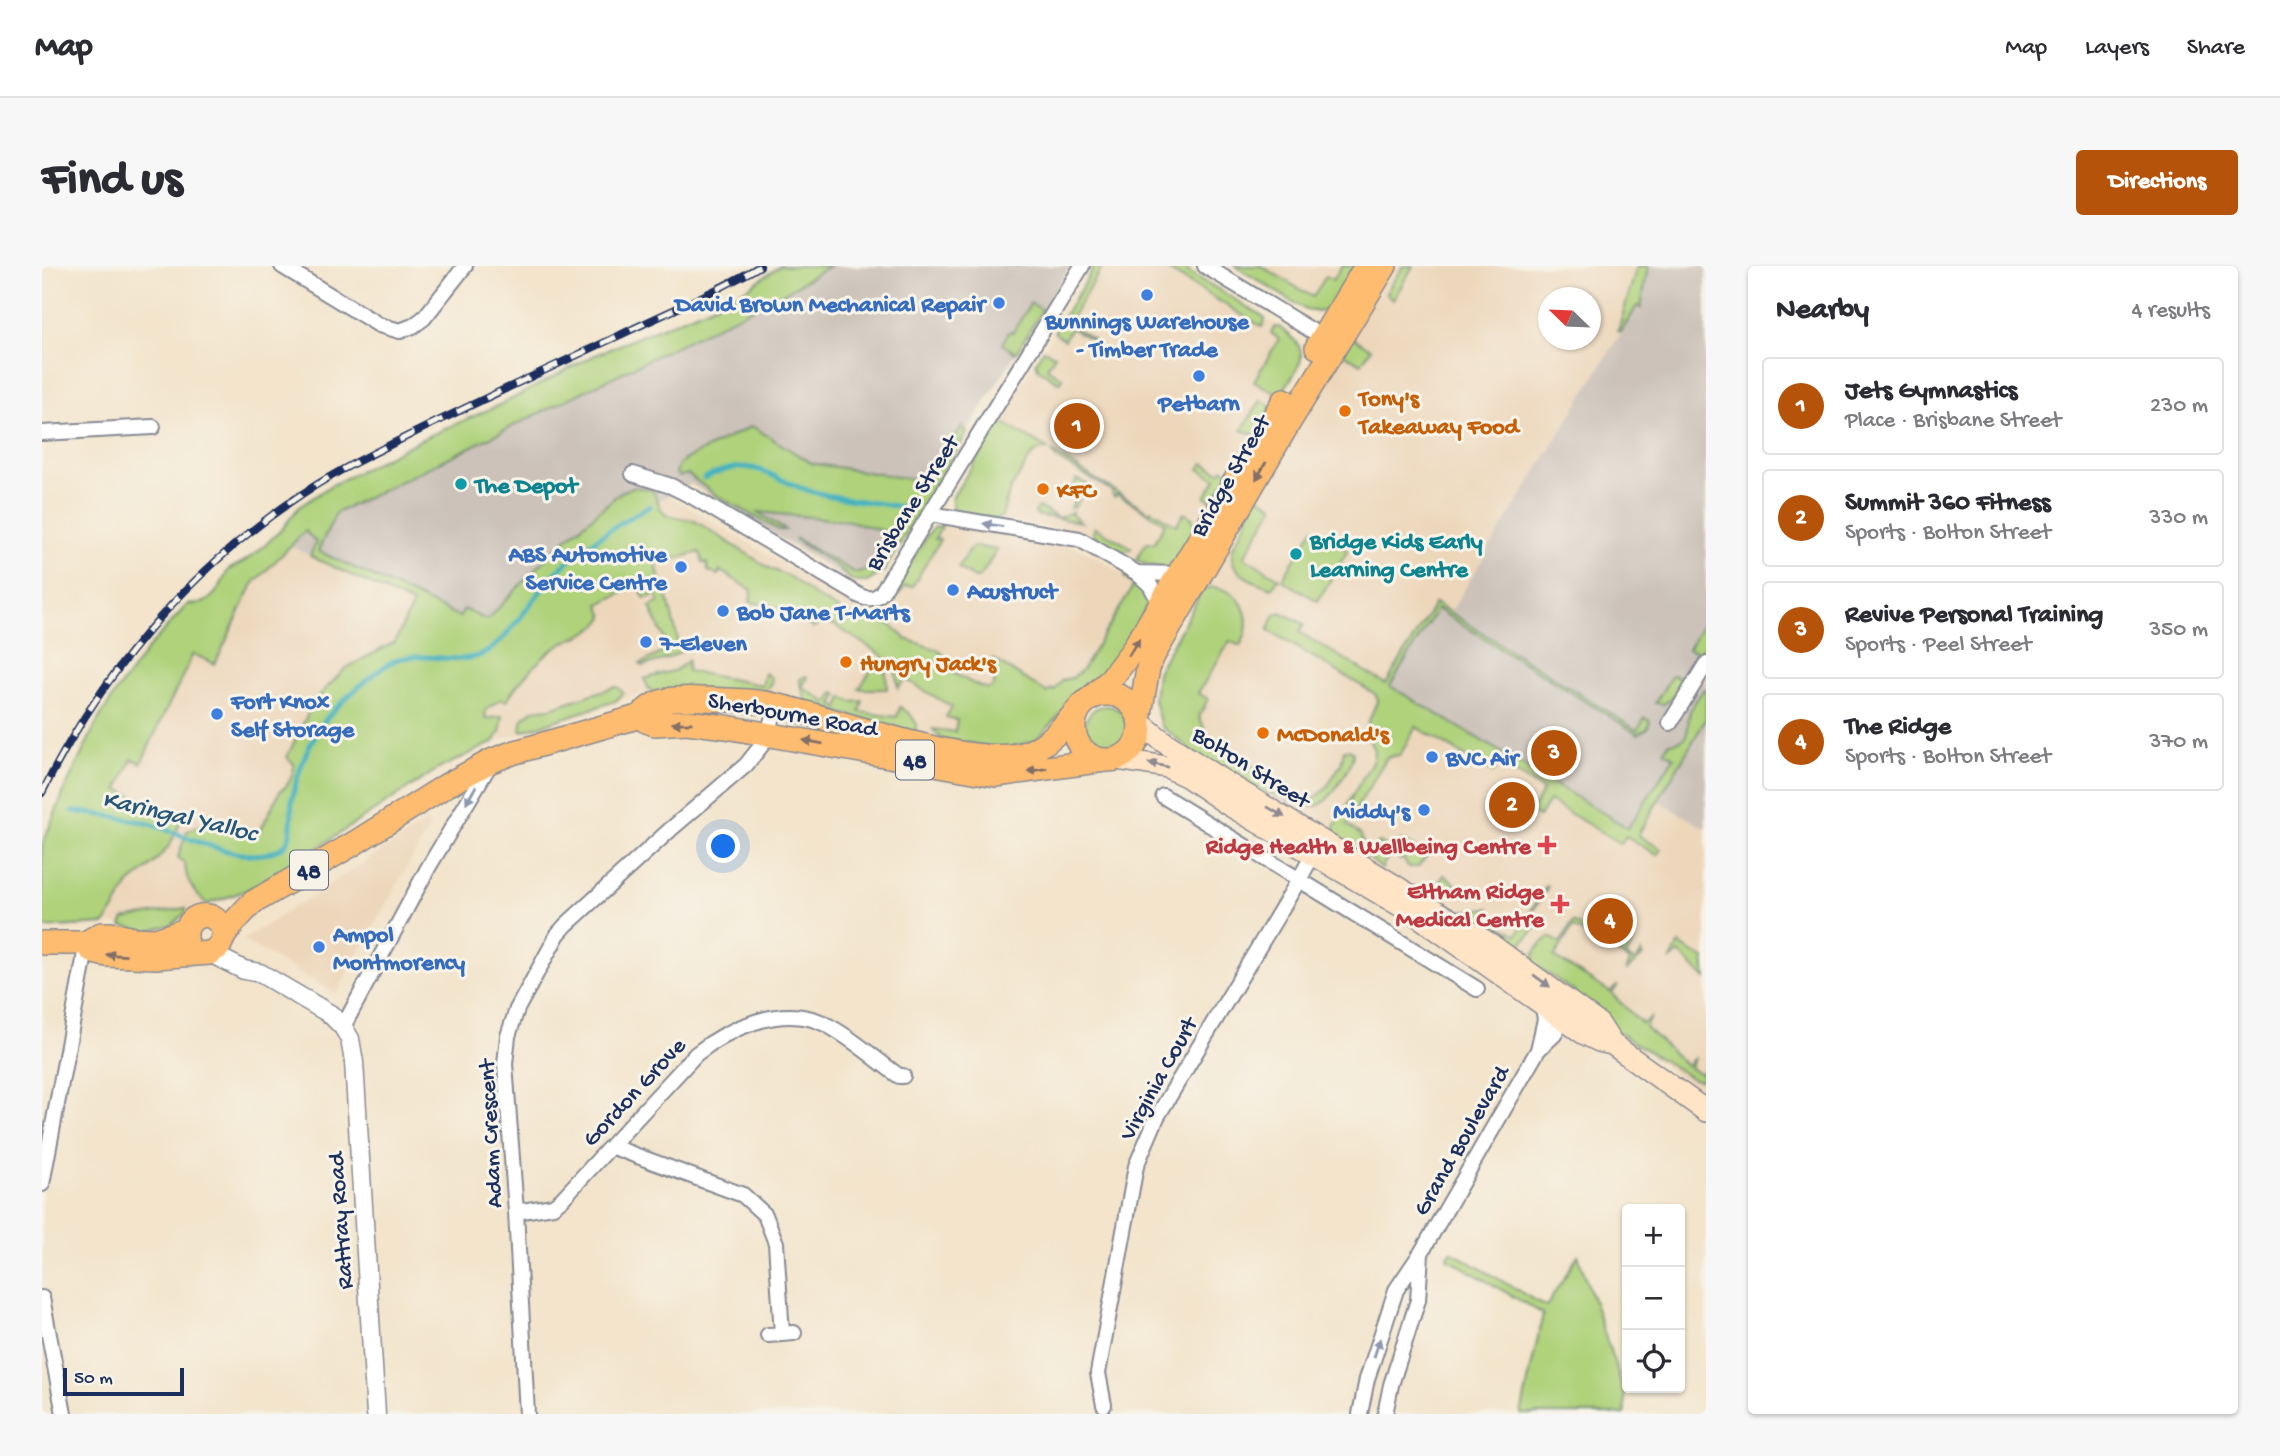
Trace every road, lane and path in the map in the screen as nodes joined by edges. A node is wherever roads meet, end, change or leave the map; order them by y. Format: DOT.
graph roads {
  1 [pos="282,266"];
  2 [pos="464,266"];
  3 [pos="1082,266"];
  4 [pos="1205,266"];
  5 [pos="1366,266"];
  6 [pos="1385,266"];
  7 [pos="1330,341"];
  8 [pos="153,427"];
  9 [pos="42,433"];
  10 [pos="633,474"];
  11 [pos="930,514"];
  12 [pos="1137,573"];
  13 [pos="1178,573"];
  14 [pos="1160,603"];
  15 [pos="1706,664"];
  16 [pos="1086,703"];
  17 [pos="777,705"];
  18 [pos="641,716"];
  19 [pos="1139,721"];
  20 [pos="1670,723"];
  21 [pos="769,734"];
  22 [pos="1110,760"];
  23 [pos="491,761"];
  24 [pos="1163,796"];
  25 [pos="1317,846"];
  26 [pos="1300,878"];
  27 [pos="252,902"];
  28 [pos="209,916"];
  29 [pos="186,930"];
  30 [pos="42,943"];
  31 [pos="85,943"];
  32 [pos="214,946"];
  33 [pos="1477,989"];
  34 [pos="1542,1003"];
  35 [pos="1565,1009"];
  36 [pos="344,1027"];
  37 [pos="1538,1050"];
  38 [pos="903,1076"];
  39 [pos="1706,1111"];
  40 [pos="613,1147"];
  41 [pos="42,1184"];
  42 [pos="516,1212"];
  43 [pos="1422,1253"];
  44 [pos="42,1298"];
  45 [pos="781,1334"];
  46 [pos="1104,1405"];
  47 [pos="64,1414"];
  48 [pos="376,1414"];
  49 [pos="527,1414"];
  50 [pos="1360,1414"];
  51 [pos="1385,1414"];
  1 -- 2 [label="street"];
  3 -- 11 [label="street, Brisbane Street"];
  4 -- 7 [label="street"];
  5 -- 7 [label="main road, Bridge Street / 48"];
  6 -- 7 [label="main road, Bridge Street / 48"];
  7 -- 13 [label="main road, Bridge Street / 48"];
  7 -- 19 [label="main road, Bridge Street / 48, one-way"];
  8 -- 9 [label="street"];
  10 -- 11 [label="street, Brisbane Street"];
  12 -- 11 [label="street, one-way"];
  12 -- 13 [label="street"];
  12 -- 14 [label="street"];
  13 -- 14 [label="main road, Bridge Street / 48"];
  16 -- 14 [label="main road, Bridge Street / 48, one-way"];
  15 -- 20 [label="street"];
  16 -- 17 [label="main road, Sherbourne Road / 48"];
  16 -- 19 [label="main road"];
  16 -- 22 [label="main road"];
  17 -- 18 [label="main road, Sherbourne Road / 48"];
  17 -- 21 [label="street, Adam Crescent"];
  21 -- 18 [label="main road, Sherbourne Road / 48, one-way"];
  18 -- 23 [label="main road, Sherbourne Road / 48"];
  19 -- 22 [label="main road, 48"];
  19 -- 25 [label="main road, Bolton Street, one-way"];
  22 -- 21 [label="main road, Sherbourne Road / 48, one-way"];
  21 -- 42 [label="street, Adam Crescent"];
  25 -- 22 [label="main road, Bolton Street, one-way"];
  23 -- 27 [label="main road, Sherbourne Road / 48"];
  23 -- 36 [label="street, one-way"];
  24 -- 26 [label="street"];
  25 -- 26 [label="street, Virginia Court"];
  25 -- 34 [label="main road, Bolton Street"];
  25 -- 35 [label="main road, Bolton Street, one-way"];
  26 -- 33 [label="street"];
  26 -- 46 [label="street, Virginia Court"];
  27 -- 28 [label="main road, Sherbourne Road / 48"];
  27 -- 32 [label="main road, Sherbourne Road / 48"];
  28 -- 29 [label="main road, 48"];
  28 -- 32 [label="main road"];
  29 -- 31 [label="main road, 48"];
  29 -- 32 [label="main road"];
  30 -- 31 [label="main road, 48"];
  32 -- 31 [label="main road, 48, one-way"];
  31 -- 41 [label="street"];
  32 -- 36 [label="street"];
  34 -- 35 [label="main road, Bolton Street"];
  34 -- 37 [label="street, Grand Boulevard"];
  35 -- 37 [label="street, Grand Boulevard"];
  35 -- 39 [label="main road, Bolton Street"];
  36 -- 48 [label="street, Rattray Road"];
  37 -- 43 [label="street, Grand Boulevard"];
  38 -- 40 [label="street, Gordon Grove"];
  40 -- 42 [label="street, Gordon Grove"];
  40 -- 45 [label="street"];
  42 -- 49 [label="street, Adam Crescent"];
  50 -- 43 [label="street, Grand Boulevard, one-way"];
  43 -- 51 [label="street, Grand Boulevard"];
  44 -- 47 [label="street"];
}
